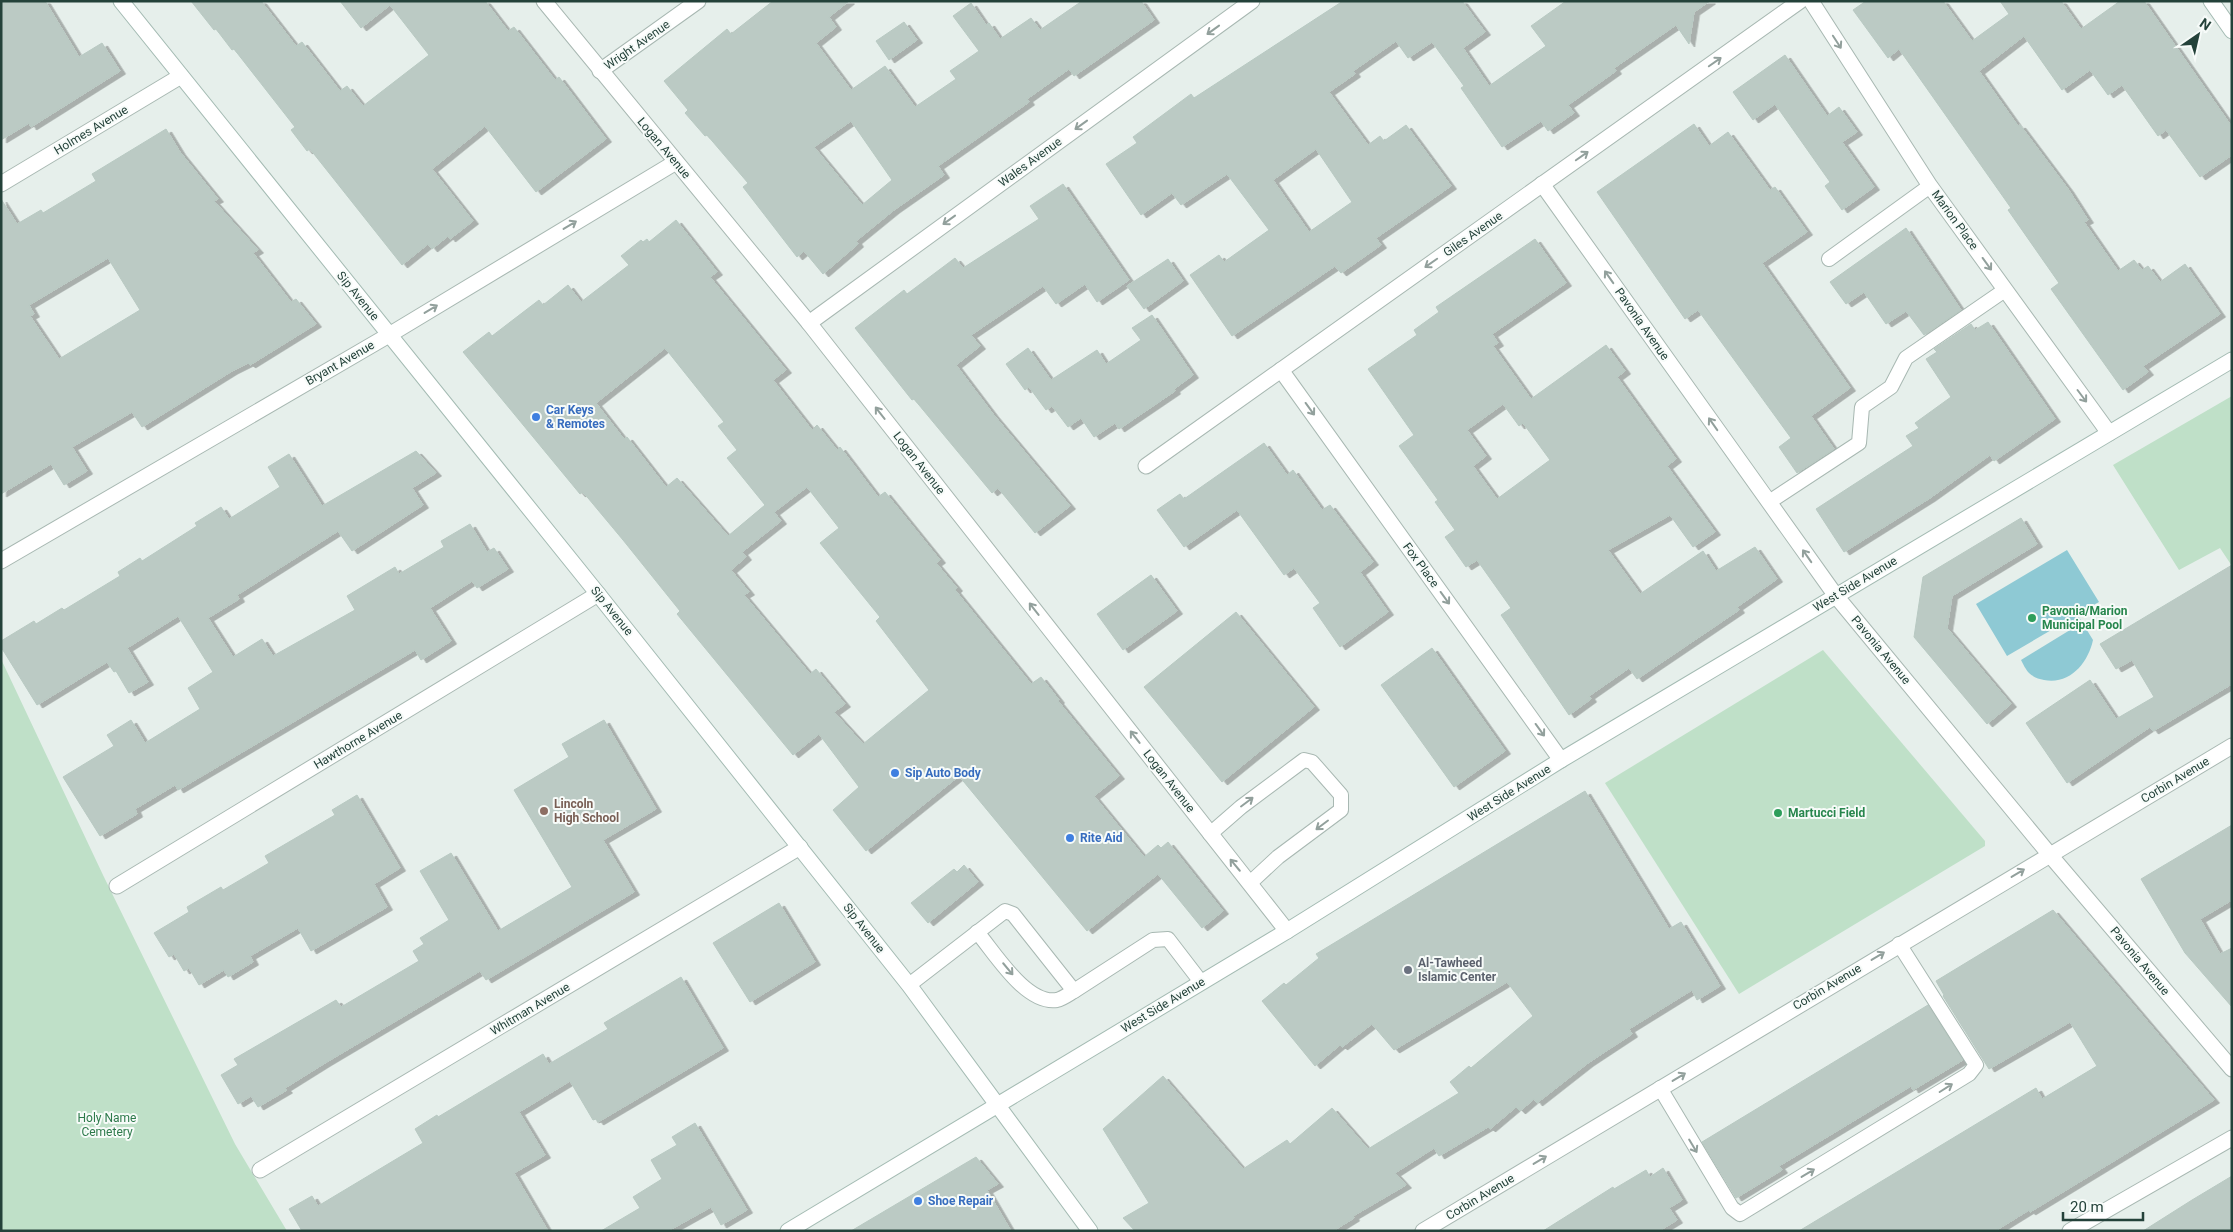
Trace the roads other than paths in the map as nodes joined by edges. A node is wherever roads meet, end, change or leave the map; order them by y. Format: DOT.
graph roads {
  1 [pos="121,1"];
  2 [pos="544,1"];
  3 [pos="698,1"];
  4 [pos="1252,1"];
  5 [pos="1800,1"];
  6 [pos="1811,1"];
  7 [pos="2211,1"];
  8 [pos="2232,31"];
  9 [pos="600,71"];
  10 [pos="181,76"];
  11 [pos="676,162"];
  12 [pos="1,184"];
  13 [pos="1542,184"];
  14 [pos="1930,186"];
  15 [pos="1829,259"];
  16 [pos="2006,290"];
  17 [pos="809,323"];
  18 [pos="389,335"];
  19 [pos="2232,360"];
  20 [pos="1281,370"];
  21 [pos="2109,433"];
  22 [pos="1146,466"];
  23 [pos="1769,502"];
  24 [pos="1,561"];
  25 [pos="598,594"];
  26 [pos="1836,596"];
  27 [pos="2232,746"];
  28 [pos="1562,760"];
  29 [pos="1210,834"];
  30 [pos="800,847"];
  31 [pos="2050,855"];
  32 [pos="1250,882"];
  33 [pos="117,886"];
  34 [pos="1287,931"];
  35 [pos="977,932"];
  36 [pos="1899,944"];
  37 [pos="1201,982"];
  38 [pos="909,985"];
  39 [pos="1074,991"];
  40 [pos="2232,1069"];
  41 [pos="1660,1088"];
  42 [pos="998,1104"];
  43 [pos="2232,1138"];
  44 [pos="260,1170"];
  45 [pos="788,1231"];
  46 [pos="1090,1231"];
  47 [pos="1423,1231"];
  48 [pos="2070,1231"];
  1 -- 10 [label="street, Sip Avenue"];
  2 -- 9 [label="street, Logan Avenue"];
  3 -- 9 [label="street, Wright Avenue"];
  4 -- 17 [label="street, Wales Avenue, one-way"];
  13 -- 5 [label="street, Giles Avenue, one-way"];
  6 -- 14 [label="street, Marion Place, one-way"];
  7 -- 8 [label="street"];
  9 -- 11 [label="street, Logan Avenue"];
  10 -- 12 [label="street, Holmes Avenue"];
  10 -- 18 [label="street, Sip Avenue"];
  11 -- 17 [label="street, Logan Avenue"];
  18 -- 11 [label="street, Bryant Avenue, one-way"];
  13 -- 20 [label="street, Giles Avenue, one-way"];
  23 -- 13 [label="street, Pavonia Avenue, one-way"];
  14 -- 15 [label="lane"];
  14 -- 16 [label="street, Marion Place, one-way"];
  16 -- 21 [label="street, Marion Place, one-way"];
  16 -- 23 [label="lane"];
  29 -- 17 [label="street, Logan Avenue, one-way"];
  18 -- 24 [label="street, Bryant Avenue"];
  18 -- 25 [label="street, Sip Avenue"];
  19 -- 21 [label="street, West Side Avenue"];
  20 -- 22 [label="street, Giles Avenue"];
  20 -- 28 [label="street, Fox Place, one-way"];
  21 -- 26 [label="street, West Side Avenue"];
  26 -- 23 [label="street, Pavonia Avenue, one-way"];
  25 -- 30 [label="street, Sip Avenue"];
  25 -- 33 [label="street, Hawthorne Avenue"];
  26 -- 28 [label="street, West Side Avenue"];
  26 -- 31 [label="street, Pavonia Avenue"];
  27 -- 31 [label="street, Corbin Avenue"];
  28 -- 34 [label="street, West Side Avenue"];
  32 -- 29 [label="street, Logan Avenue, one-way"];
  29 -- 32 [label="lane, one-way"];
  30 -- 38 [label="street, Sip Avenue"];
  30 -- 44 [label="street, Whitman Avenue"];
  36 -- 31 [label="street, Corbin Avenue, one-way"];
  31 -- 40 [label="street, Pavonia Avenue"];
  32 -- 34 [label="street, Logan Avenue"];
  34 -- 37 [label="street, West Side Avenue"];
  35 -- 38 [label="lane"];
  35 -- 39 [label="lane, one-way"];
  35 -- 39 [label="lane"];
  41 -- 36 [label="street, Corbin Avenue, one-way"];
  41 -- 36 [label="lane, one-way"];
  37 -- 39 [label="lane"];
  37 -- 42 [label="street, West Side Avenue"];
  38 -- 42 [label="street, Sip Avenue"];
  47 -- 41 [label="street, Corbin Avenue, one-way"];
  42 -- 45 [label="street, West Side Avenue"];
  42 -- 46 [label="street, Sip Avenue"];
  43 -- 48 [label="street"];
}
